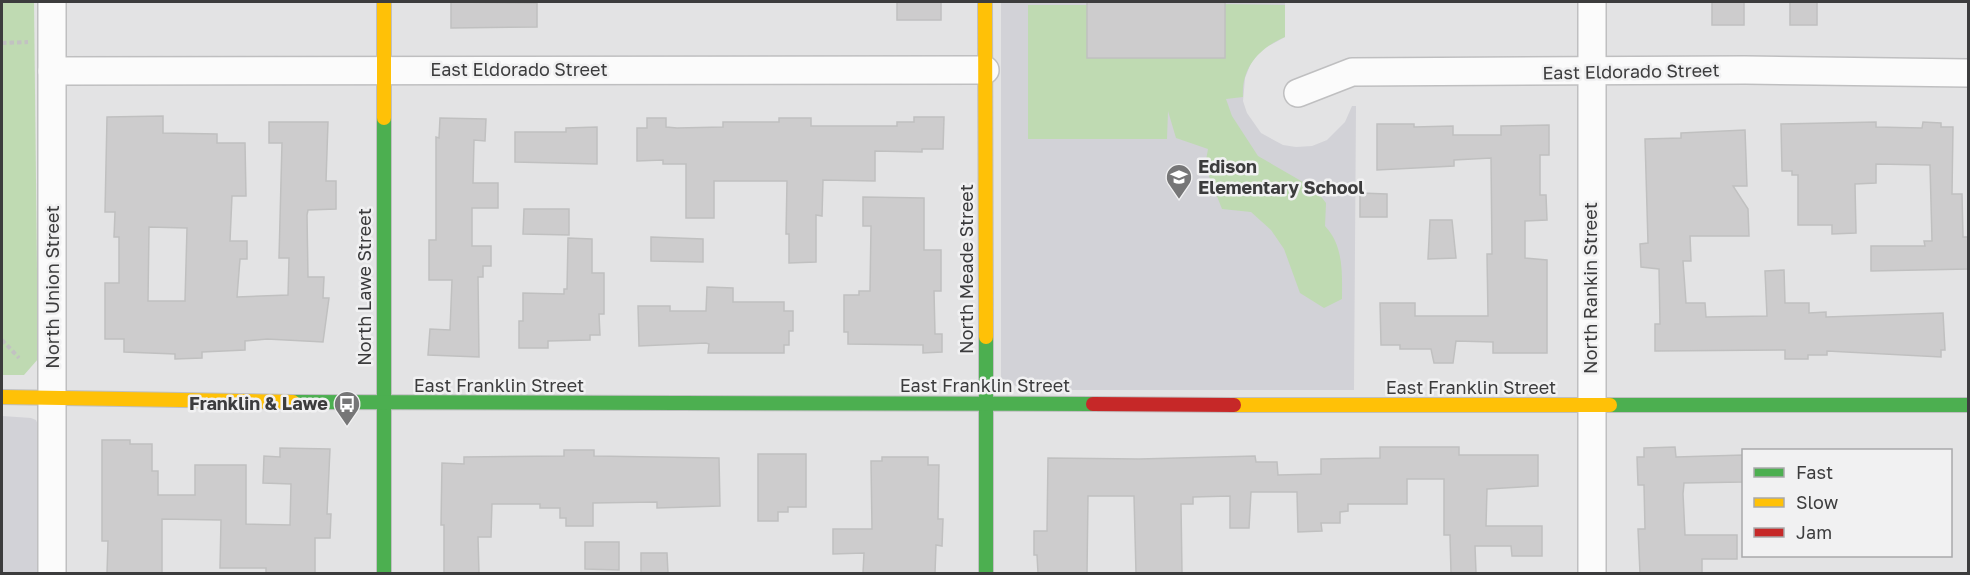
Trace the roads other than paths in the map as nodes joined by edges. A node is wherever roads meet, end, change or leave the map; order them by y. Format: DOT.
graph roads {
  1 [pos="52,2"];
  2 [pos="384,2"];
  3 [pos="985,2"];
  4 [pos="1592,2"];
  5 [pos="384,70"];
  6 [pos="986,70"];
  7 [pos="52,71"];
  8 [pos="1592,73"];
  9 [pos="1968,73"];
  10 [pos="1298,93"];
  11 [pos="2,397"];
  12 [pos="53,398"];
  13 [pos="383,404"];
  14 [pos="985,404"];
  15 [pos="1968,405"];
  16 [pos="1590,406"];
  17 [pos="52,573"];
  18 [pos="384,573"];
  19 [pos="986,573"];
  20 [pos="1592,573"];
  1 -- 7 [label="street, North Union Street"];
  2 -- 5 [label="street, North Lawe Street"];
  3 -- 6 [label="street, North Meade Street"];
  4 -- 8 [label="street, North Rankin Street"];
  5 -- 6 [label="street, East Eldorado Street"];
  5 -- 7 [label="street, East Eldorado Street"];
  5 -- 13 [label="street, North Lawe Street"];
  6 -- 14 [label="street, North Meade Street"];
  7 -- 12 [label="street, North Union Street"];
  8 -- 9 [label="street, East Eldorado Street"];
  8 -- 10 [label="street, East Eldorado Street"];
  8 -- 16 [label="street, North Rankin Street"];
  11 -- 12 [label="street, East Franklin Street"];
  12 -- 13 [label="street, East Franklin Street"];
  12 -- 17 [label="street, North Union Street"];
  13 -- 14 [label="street, East Franklin Street"];
  13 -- 18 [label="street, North Lawe Street"];
  14 -- 16 [label="street, East Franklin Street"];
  14 -- 19 [label="street, North Meade Street"];
  15 -- 16 [label="street, East Franklin Street"];
  16 -- 20 [label="street, North Rankin Street"];
}
